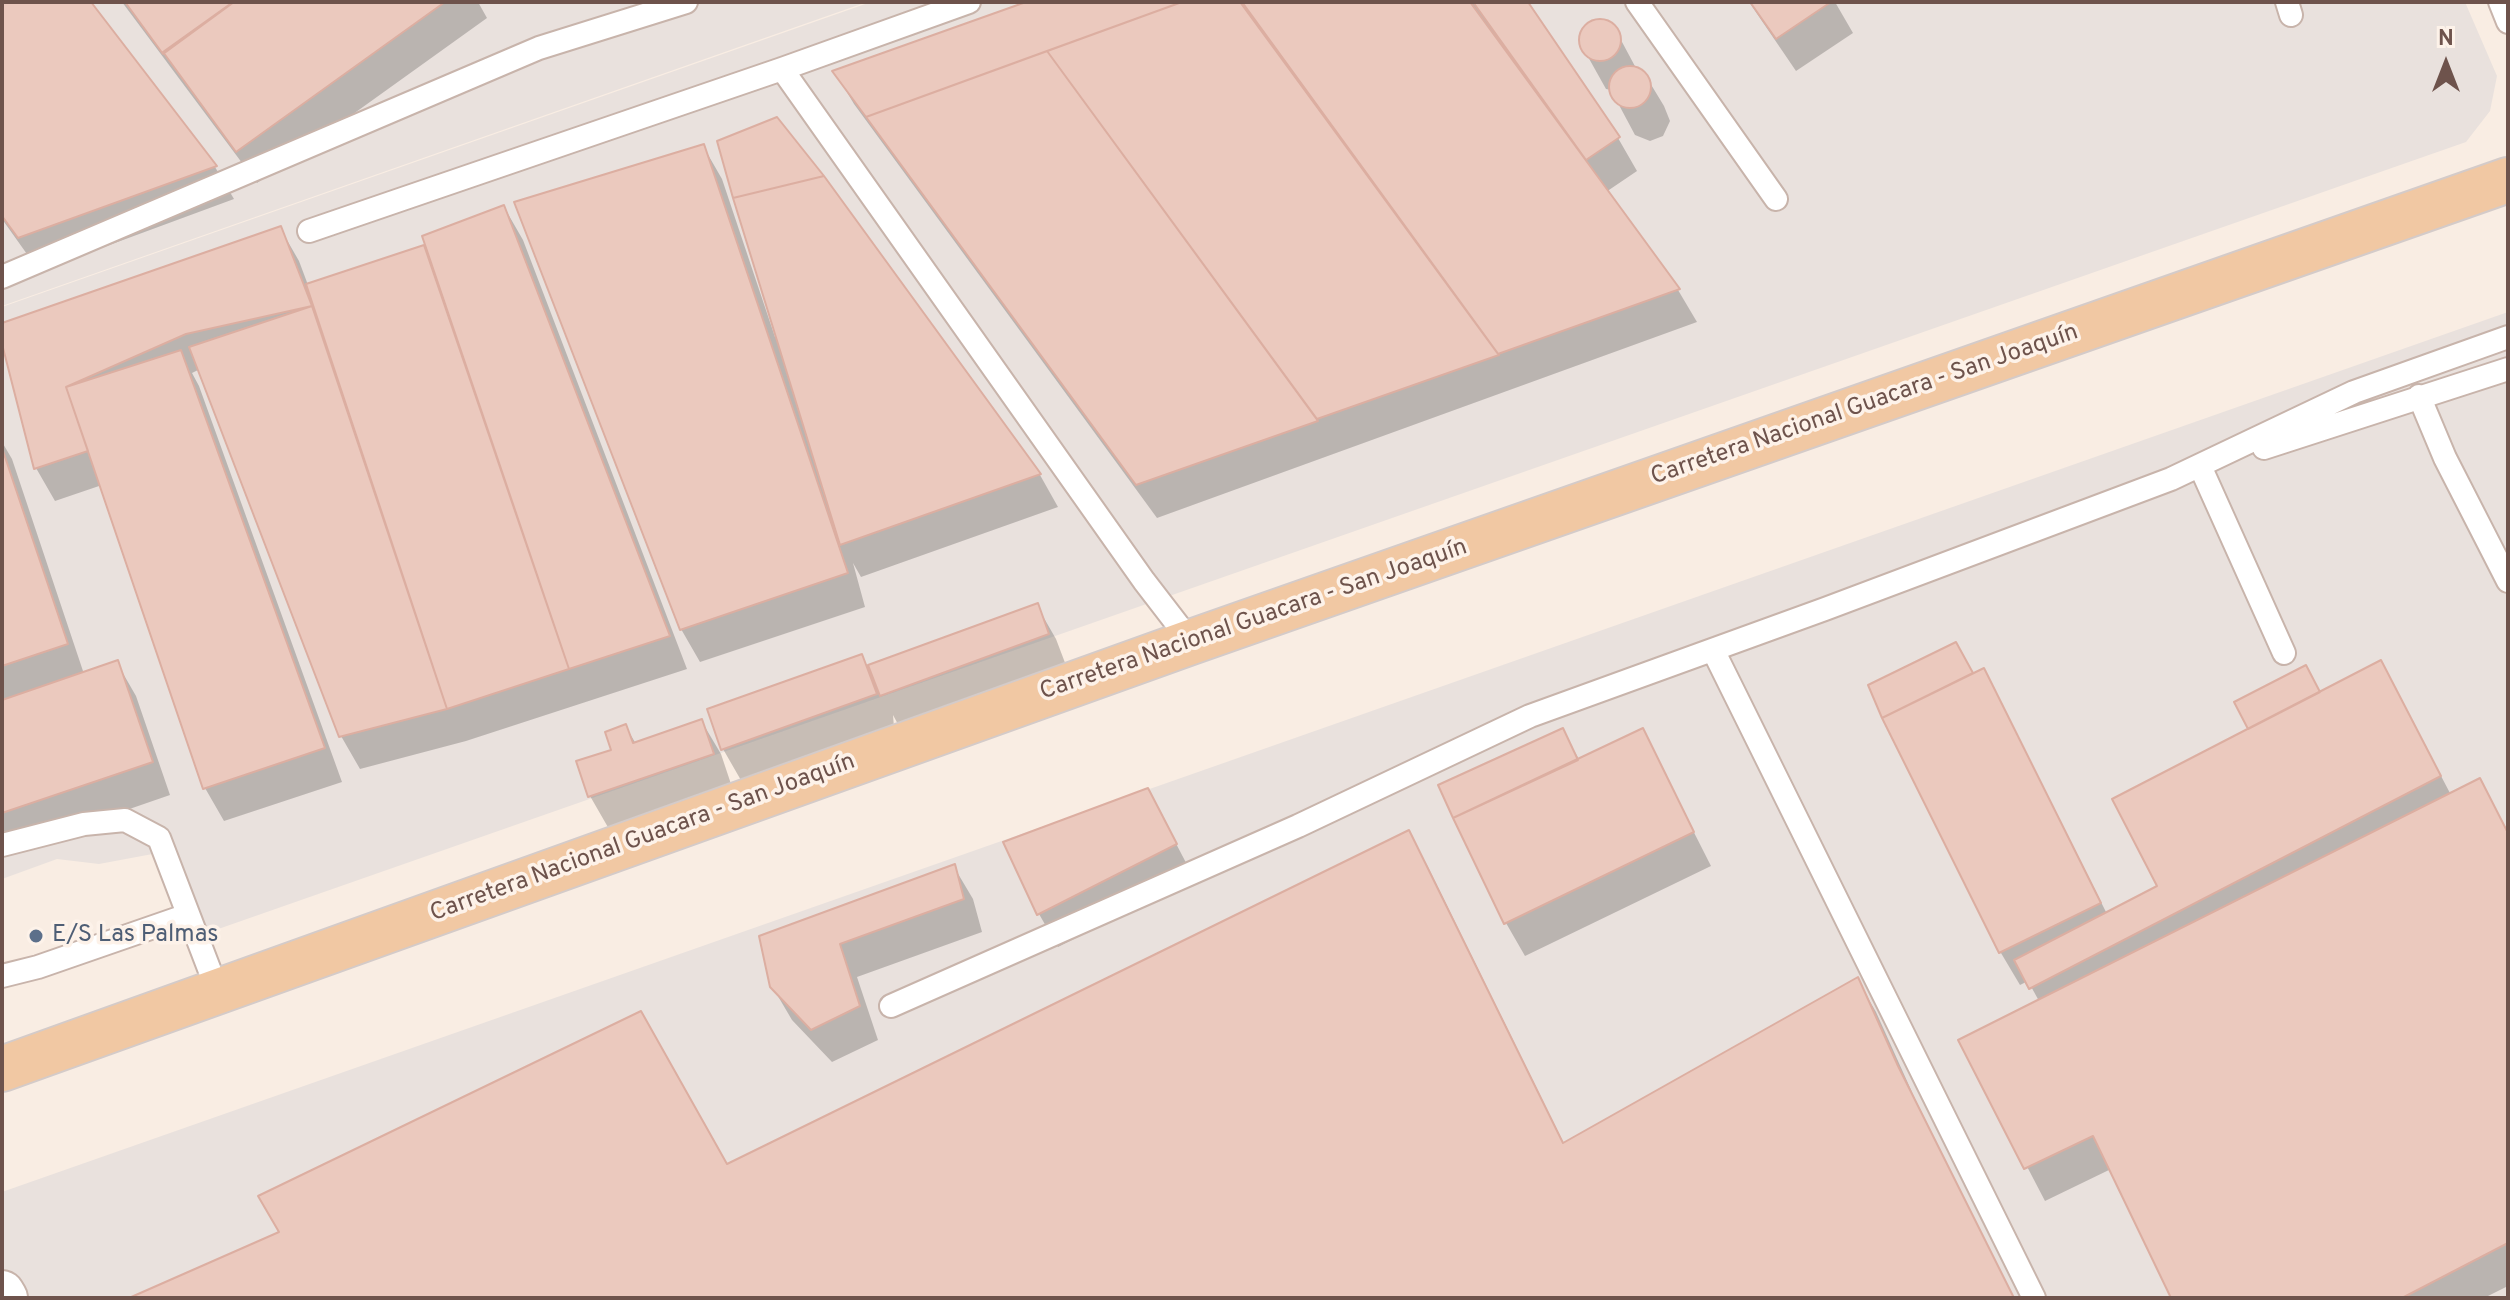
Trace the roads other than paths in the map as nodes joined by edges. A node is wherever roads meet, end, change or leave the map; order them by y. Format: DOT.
graph roads {
  1 [pos="686,2"];
  2 [pos="969,2"];
  3 [pos="1637,2"];
  4 [pos="2500,2"];
  5 [pos="2508,22"];
  6 [pos="782,69"];
  7 [pos="2508,180"];
  8 [pos="1776,199"];
  9 [pos="309,231"];
  10 [pos="2,277"];
  11 [pos="2508,337"];
  12 [pos="2508,369"];
  13 [pos="2419,396"];
  14 [pos="2201,467"];
  15 [pos="2508,581"];
  16 [pos="1191,642"];
  17 [pos="1713,650"];
  18 [pos="2284,653"];
  19 [pos="2,845"];
  20 [pos="188,915"];
  21 [pos="2,976"];
  22 [pos="218,992"];
  23 [pos="891,1006"];
  24 [pos="2,1069"];
  25 [pos="2034,1298"];
  1 -- 10 [label="lane"];
  2 -- 6 [label="lane"];
  3 -- 8 [label="lane"];
  4 -- 5 [label="lane"];
  6 -- 9 [label="lane"];
  6 -- 16 [label="lane"];
  7 -- 16 [label="main road, Carretera Nacional Guacara - San Joaquín"];
  11 -- 14 [label="lane"];
  12 -- 13 [label="lane"];
  13 -- 14 [label="lane"];
  13 -- 15 [label="lane"];
  14 -- 17 [label="lane"];
  14 -- 18 [label="lane"];
  16 -- 22 [label="main road, Carretera Nacional Guacara - San Joaquín"];
  17 -- 23 [label="lane"];
  17 -- 25 [label="lane"];
  19 -- 20 [label="lane"];
  20 -- 21 [label="lane"];
  20 -- 22 [label="lane"];
  22 -- 24 [label="main road, Carretera Nacional Guacara - San Joaquín"];
}
